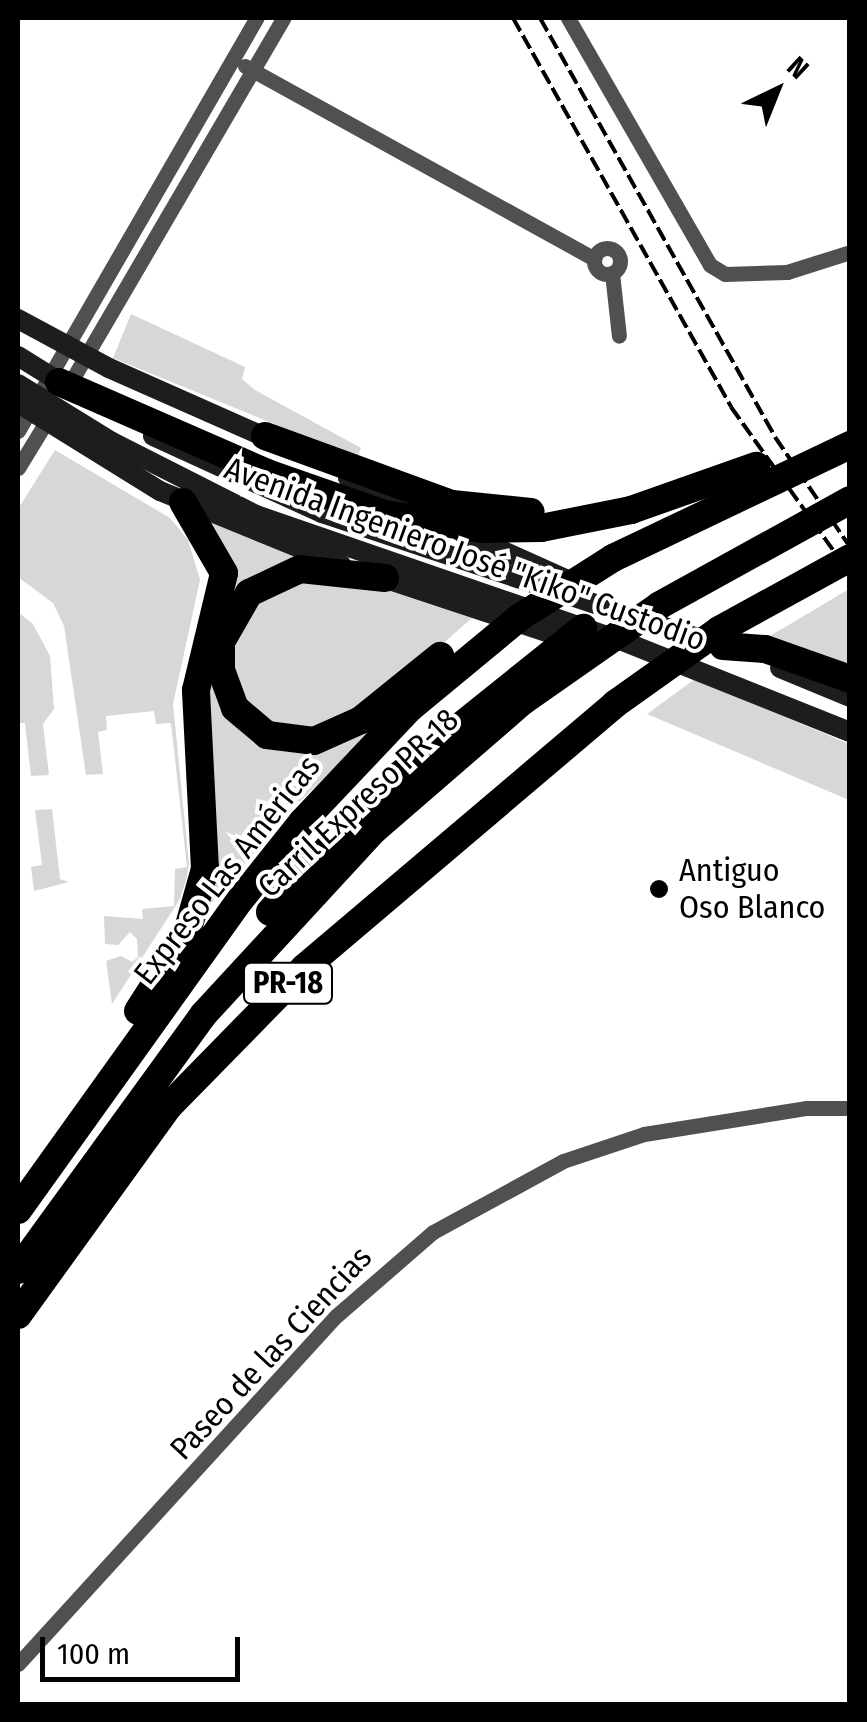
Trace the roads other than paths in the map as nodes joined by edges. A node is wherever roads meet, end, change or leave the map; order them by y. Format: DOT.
graph roads {
  1 [pos="256,18"];
  2 [pos="282,18"];
  3 [pos="568,18"];
  4 [pos="233,59"];
  5 [pos="252,70"];
  6 [pos="850,252"];
  7 [pos="18,319"];
  8 [pos="618,336"];
  9 [pos="18,356"];
  10 [pos="71,362"];
  11 [pos="18,399"];
  12 [pos="19,429"];
  13 [pos="265,436"];
  14 [pos="843,447"];
  15 [pos="756,466"];
  16 [pos="18,468"];
  17 [pos="850,500"];
  18 [pos="183,502"];
  19 [pos="848,560"];
  20 [pos="384,578"];
  21 [pos="542,601"];
  22 [pos="622,608"];
  23 [pos="575,634"];
  24 [pos="723,646"];
  25 [pos="850,679"];
  26 [pos="850,696"];
  27 [pos="850,732"];
  28 [pos="204,1014"];
  29 [pos="100,1094"];
  30 [pos="850,1108"];
  31 [pos="18,1210"];
  32 [pos="18,1270"];
  33 [pos="18,1314"];
  34 [pos="18,1664"];
  1 -- 4 [label="street"];
  2 -- 5 [label="street"];
  3 -- 6 [label="street"];
  4 -- 5 [label="street"];
  4 -- 10 [label="street"];
  5 -- 8 [label="street"];
  5 -- 10 [label="street"];
  7 -- 10 [label="main road"];
  9 -- 10 [label="main road, Avenida Ingeniero José \"Kiko\" Custodio"];
  10 -- 12 [label="street"];
  10 -- 13 [label="main road"];
  10 -- 15 [label="highway"];
  10 -- 16 [label="street"];
  10 -- 22 [label="main road, Avenida Ingeniero José \"Kiko\" Custodio"];
  11 -- 18 [label="main road"];
  11 -- 23 [label="main road, Avenida Ingeniero José \"Kiko\" Custodio"];
  13 -- 15 [label="highway"];
  13 -- 22 [label="main road"];
  14 -- 15 [label="highway"];
  14 -- 21 [label="highway, Expreso Las Américas / PR-18"];
  17 -- 28 [label="highway, Carril Expreso PR-18"];
  18 -- 20 [label="main road"];
  18 -- 29 [label="highway"];
  19 -- 33 [label="highway, PR-18"];
  20 -- 21 [label="highway"];
  20 -- 23 [label="main road"];
  21 -- 29 [label="highway, Expreso Las Américas / PR-18"];
  22 -- 24 [label="main road, Avenida Ingeniero José \"Kiko\" Custodio"];
  23 -- 27 [label="main road, Avenida Ingeniero José \"Kiko\" Custodio"];
  23 -- 28 [label="highway"];
  24 -- 25 [label="highway"];
  24 -- 26 [label="main road, Avenida Ingeniero José \"Kiko\" Custodio"];
  28 -- 32 [label="highway, Carril Expreso PR-18"];
  29 -- 31 [label="highway, Expreso Las Américas / PR-18"];
  30 -- 34 [label="street, Paseo de las Ciencias"];
}
